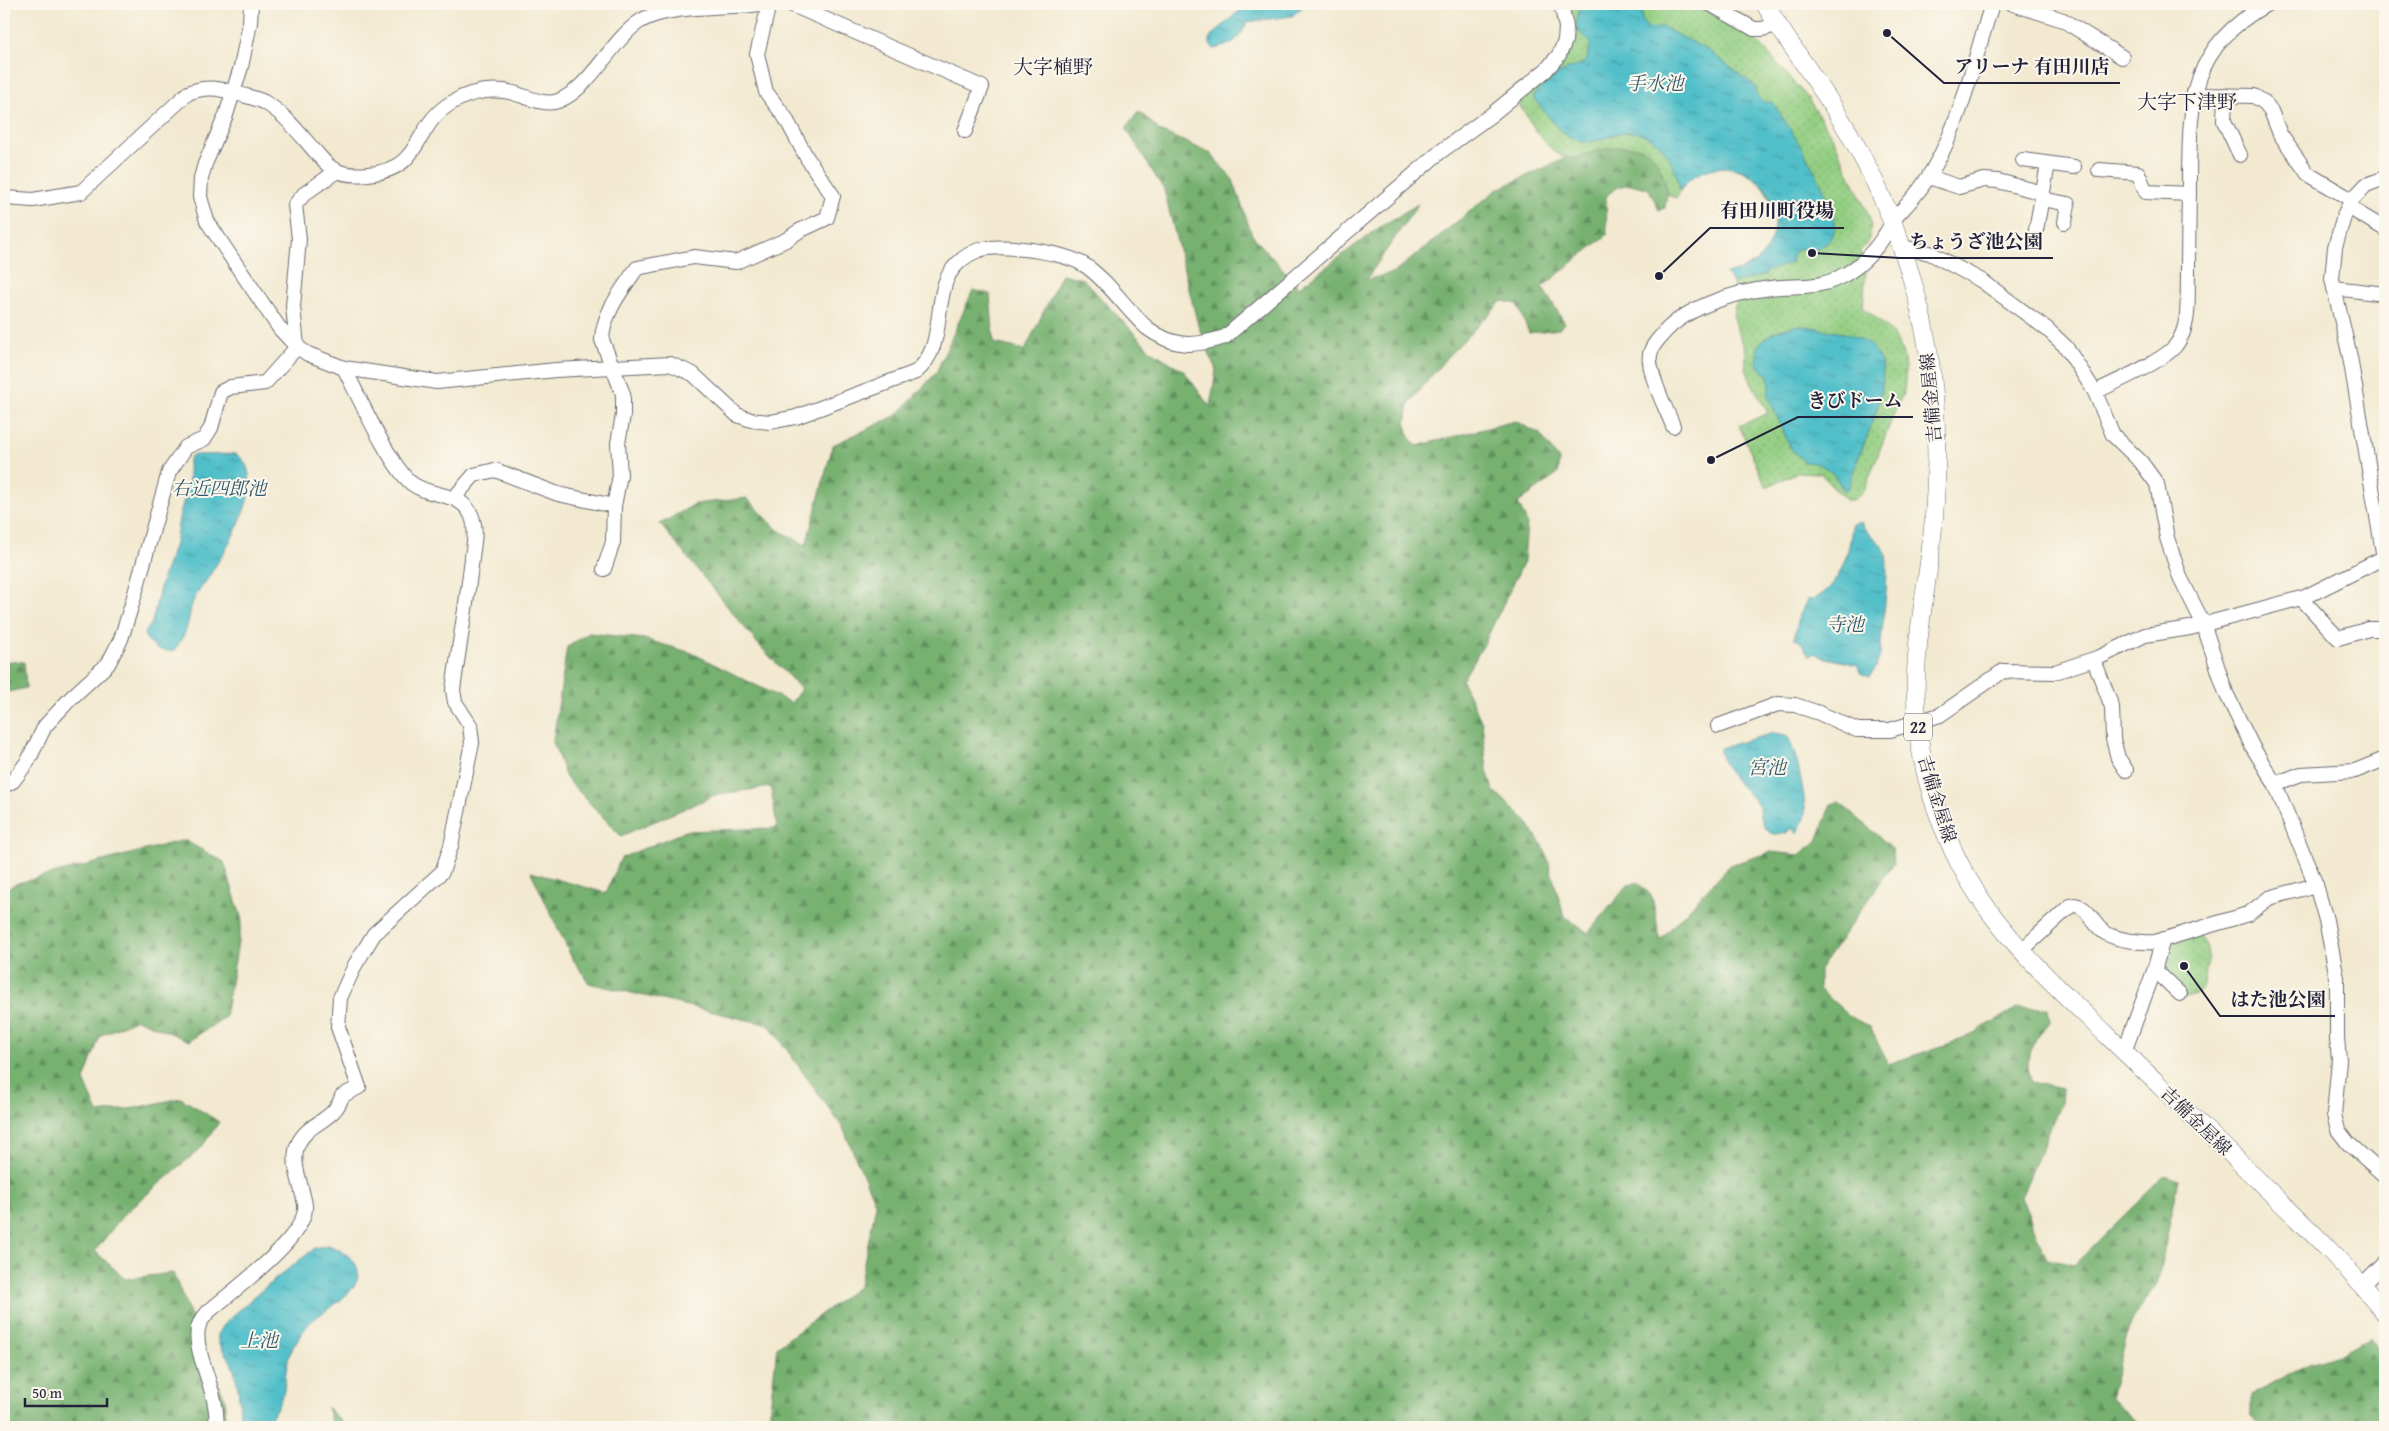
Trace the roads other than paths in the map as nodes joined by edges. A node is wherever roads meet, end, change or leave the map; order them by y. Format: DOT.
graph roads {
  1 [pos="251,4"];
  2 [pos="761,4"];
  3 [pos="768,4"];
  4 [pos="790,4"];
  5 [pos="1561,4"];
  6 [pos="1710,4"];
  7 [pos="1765,4"];
  8 [pos="1992,4"];
  9 [pos="2013,4"];
  10 [pos="2267,4"];
  11 [pos="1777,25"];
  12 [pos="2122,57"];
  13 [pos="234,92"];
  14 [pos="2194,92"];
  15 [pos="2225,95"];
  16 [pos="965,131"];
  17 [pos="2240,154"];
  18 [pos="2022,160"];
  19 [pos="2048,164"];
  20 [pos="2074,168"];
  21 [pos="2098,170"];
  22 [pos="337,171"];
  23 [pos="1928,177"];
  24 [pos="2385,178"];
  25 [pos="2189,194"];
  26 [pos="2042,196"];
  27 [pos="4,198"];
  28 [pos="2350,203"];
  29 [pos="1893,221"];
  30 [pos="2066,222"];
  31 [pos="2385,229"];
  32 [pos="2036,230"];
  33 [pos="1902,246"];
  34 [pos="2334,288"];
  35 [pos="2385,294"];
  36 [pos="297,347"];
  37 [pos="613,366"];
  38 [pos="344,368"];
  39 [pos="2095,392"];
  40 [pos="1673,426"];
  41 [pos="454,498"];
  42 [pos="614,506"];
  43 [pos="2385,558"];
  44 [pos="604,568"];
  45 [pos="2301,598"];
  46 [pos="2203,623"];
  47 [pos="2385,629"];
  48 [pos="2094,660"];
  49 [pos="1917,720"];
  50 [pos="1718,726"];
  51 [pos="2385,759"];
  52 [pos="2126,770"];
  53 [pos="2275,784"];
  54 [pos="4,786"];
  55 [pos="2316,885"];
  56 [pos="2163,939"];
  57 [pos="2021,951"];
  58 [pos="2155,970"];
  59 [pos="2180,994"];
  60 [pos="2124,1052"];
  61 [pos="2385,1176"];
  62 [pos="2385,1262"];
  63 [pos="2362,1285"];
  64 [pos="2385,1313"];
  65 [pos="216,1427"];
  1 -- 13 [label="street"];
  2 -- 22 [label="street"];
  3 -- 37 [label="street"];
  4 -- 16 [label="street"];
  5 -- 37 [label="street"];
  6 -- 11 [label="street"];
  7 -- 11 [label="main road, 吉備金屋線 / 22"];
  8 -- 23 [label="street"];
  9 -- 12 [label="street"];
  10 -- 14 [label="street"];
  11 -- 29 [label="main road, 吉備金屋線 / 22"];
  13 -- 22 [label="street"];
  13 -- 27 [label="street"];
  13 -- 36 [label="street"];
  14 -- 15 [label="street"];
  14 -- 25 [label="street"];
  15 -- 17 [label="street"];
  15 -- 28 [label="street"];
  18 -- 19 [label="street"];
  19 -- 20 [label="street"];
  19 -- 26 [label="street"];
  21 -- 25 [label="street"];
  22 -- 36 [label="street"];
  23 -- 26 [label="street"];
  23 -- 29 [label="street"];
  24 -- 28 [label="street"];
  25 -- 39 [label="street"];
  26 -- 30 [label="street"];
  26 -- 32 [label="street"];
  28 -- 31 [label="street"];
  28 -- 34 [label="street"];
  29 -- 33 [label="main road, 吉備金屋線 / 22"];
  29 -- 40 [label="street"];
  33 -- 39 [label="street"];
  33 -- 49 [label="main road, 吉備金屋線 / 22"];
  34 -- 35 [label="street"];
  34 -- 43 [label="street"];
  36 -- 38 [label="street"];
  36 -- 54 [label="street"];
  37 -- 38 [label="street"];
  37 -- 42 [label="street"];
  38 -- 41 [label="street"];
  39 -- 46 [label="street"];
  41 -- 42 [label="street"];
  41 -- 65 [label="street"];
  42 -- 44 [label="street"];
  43 -- 45 [label="street"];
  45 -- 46 [label="street"];
  45 -- 47 [label="street"];
  46 -- 48 [label="street"];
  46 -- 53 [label="street"];
  48 -- 49 [label="street"];
  48 -- 52 [label="street"];
  49 -- 50 [label="street"];
  49 -- 57 [label="main road, 吉備金屋線 / 22"];
  51 -- 53 [label="street"];
  53 -- 55 [label="street"];
  55 -- 56 [label="street"];
  55 -- 61 [label="street"];
  56 -- 57 [label="street"];
  56 -- 58 [label="street"];
  57 -- 60 [label="main road, 吉備金屋線 / 22"];
  58 -- 59 [label="street"];
  58 -- 60 [label="street"];
  60 -- 63 [label="main road, 吉備金屋線 / 22"];
  62 -- 63 [label="street"];
  63 -- 64 [label="main road, 吉備金屋線 / 22"];
}
